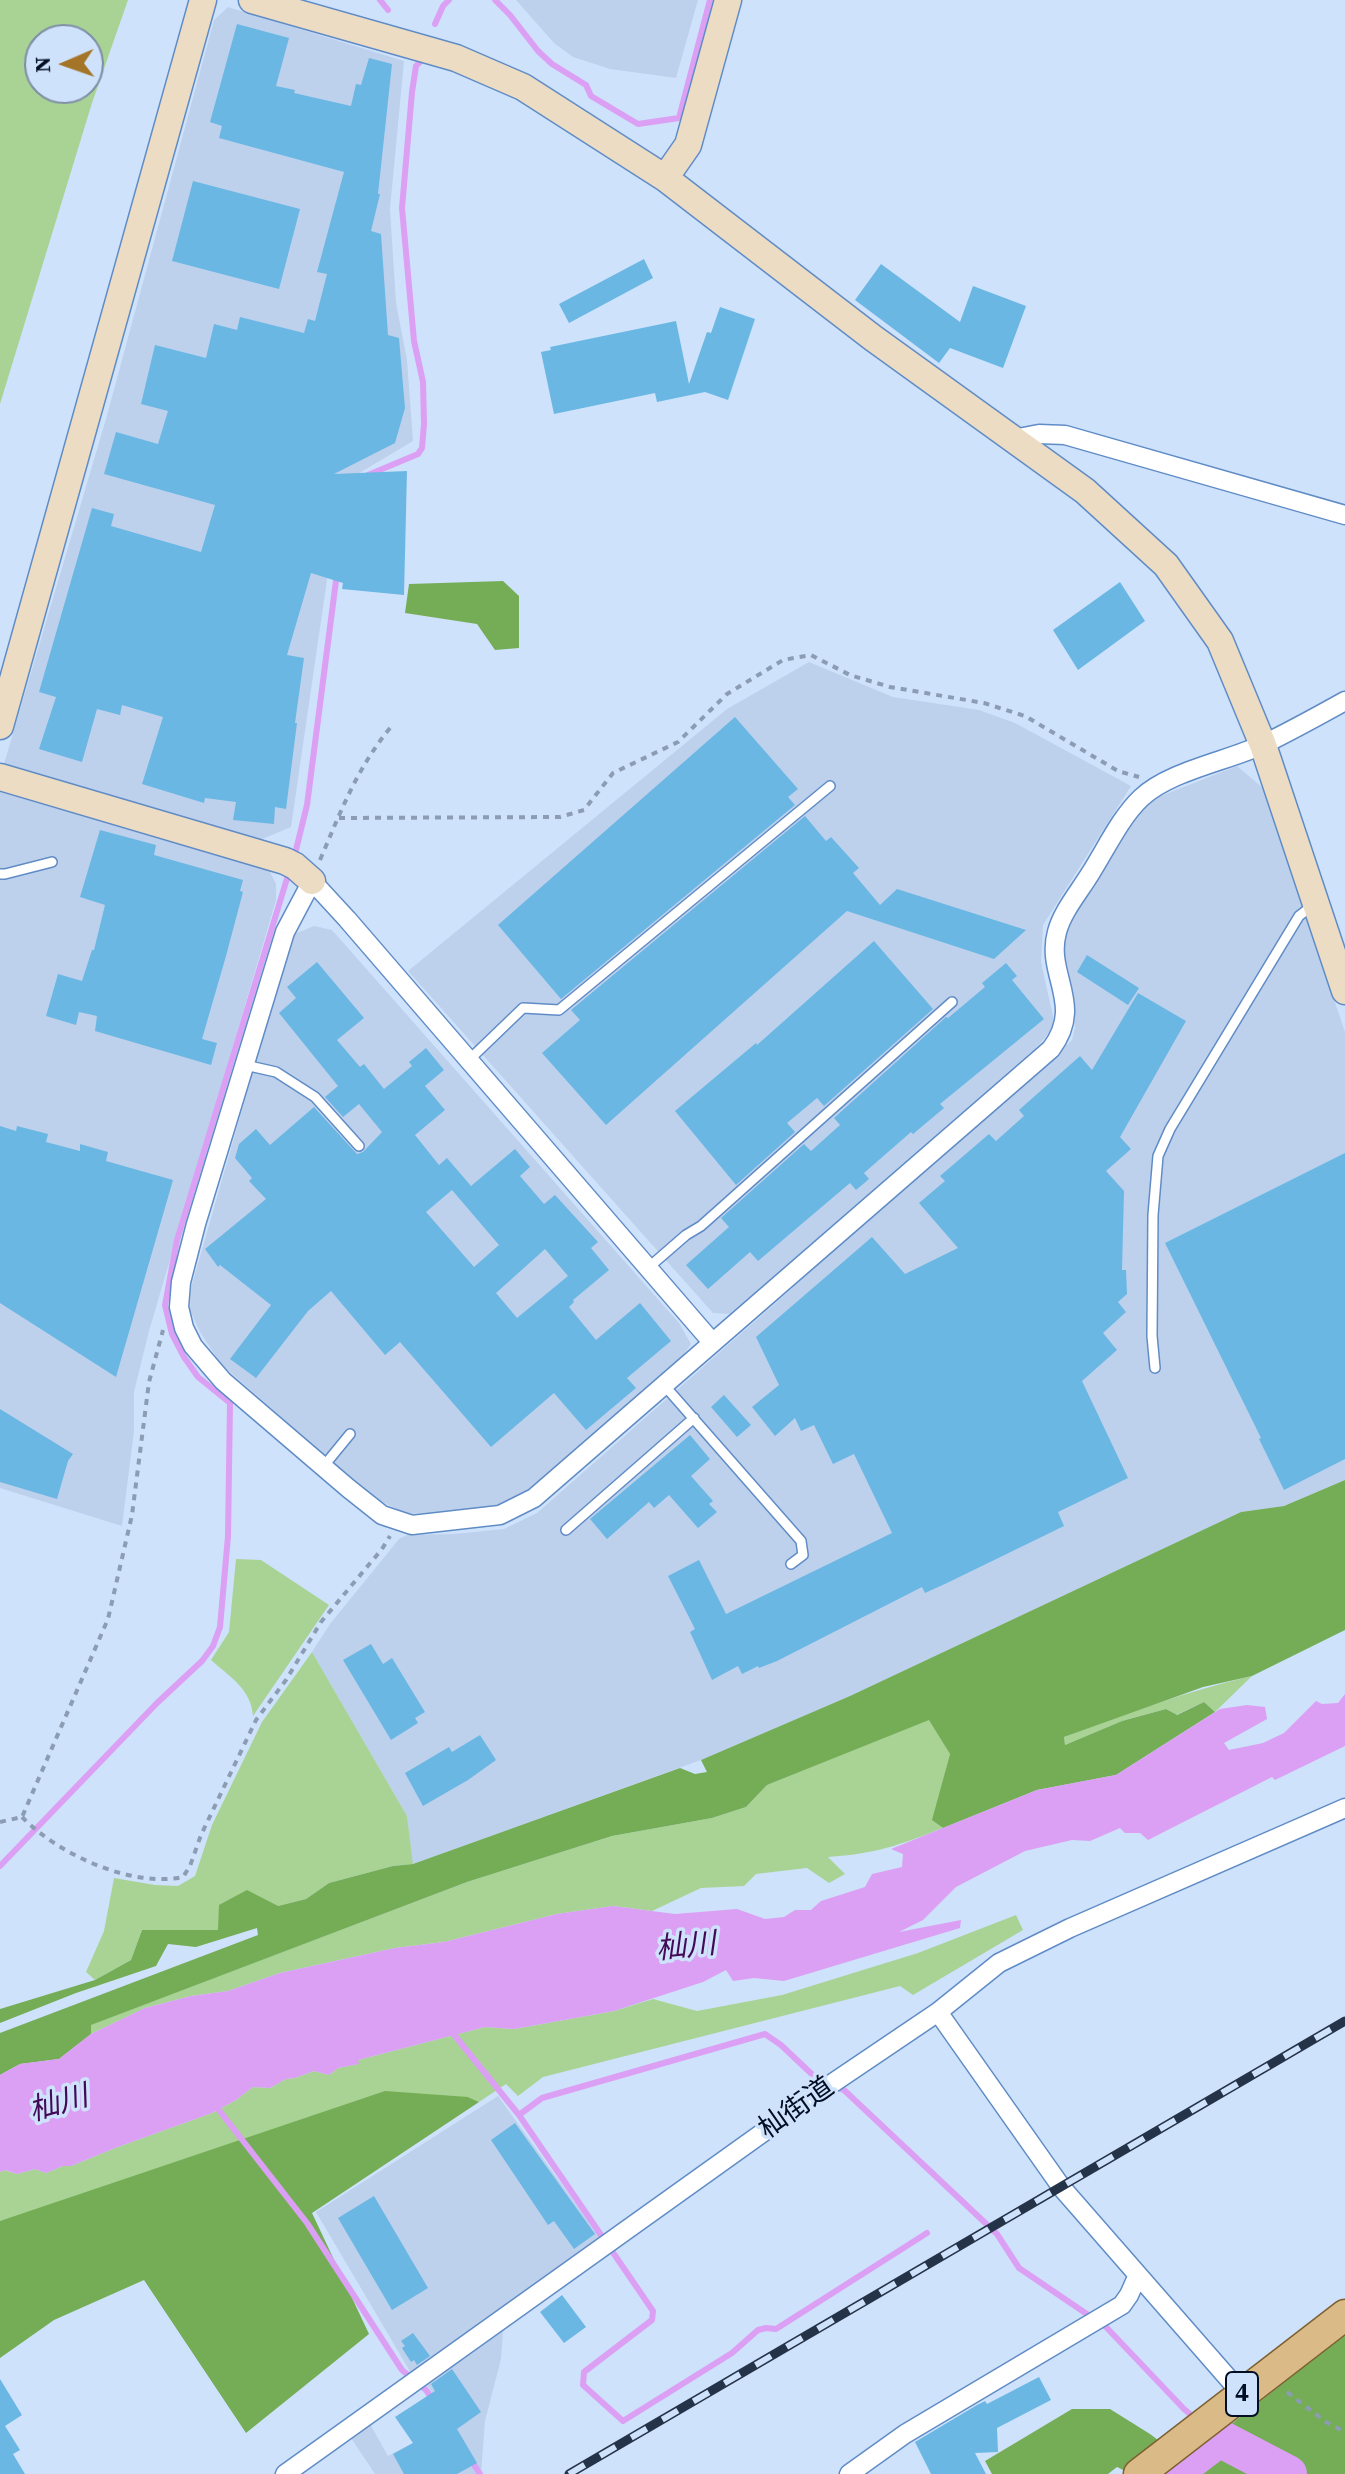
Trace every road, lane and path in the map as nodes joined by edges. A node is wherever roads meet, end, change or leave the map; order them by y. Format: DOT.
graph roads {
  1 [pos="203,0"];
  2 [pos="252,0"];
  3 [pos="728,0"];
  4 [pos="665,178"];
  5 [pos="1013,439"];
  6 [pos="1345,515"];
  7 [pos="1345,701"];
  8 [pos="0,726"];
  9 [pos="390,728"];
  10 [pos="1263,745"];
  11 [pos="0,777"];
  12 [pos="1159,784"];
  13 [pos="830,786"];
  14 [pos="339,818"];
  15 [pos="328,842"];
  16 [pos="52,862"];
  17 [pos="297,869"];
  18 [pos="0,874"];
  19 [pos="1315,904"];
  20 [pos="1345,991"];
  21 [pos="952,1002"];
  22 [pos="469,1060"];
  23 [pos="245,1065"];
  24 [pos="359,1146"];
  25 [pos="648,1268"];
  26 [pos="163,1329"];
  27 [pos="712,1342"];
  28 [pos="1155,1368"];
  29 [pos="664,1385"];
  30 [pos="694,1418"];
  31 [pos="350,1434"];
  32 [pos="323,1467"];
  33 [pos="400,1520"];
  34 [pos="566,1530"];
  35 [pos="791,1564"];
  36 [pos="1345,1808"];
  37 [pos="22,1817"];
  38 [pos="0,1822"];
  39 [pos="938,2012"];
  40 [pos="1138,2275"];
  41 [pos="1345,2315"];
  42 [pos="1268,2373"];
  43 [pos="1242,2394"];
  44 [pos="1345,2432"];
  45 [pos="285,2474"];
  46 [pos="849,2474"];
  47 [pos="1139,2474"];
  1 -- 8 [label="street"];
  2 -- 4 [label="street"];
  3 -- 4 [label="street"];
  4 -- 5 [label="street"];
  5 -- 6 [label="street"];
  5 -- 10 [label="street"];
  7 -- 10 [label="street"];
  9 -- 14 [label="path"];
  10 -- 12 [label="street"];
  10 -- 19 [label="street"];
  11 -- 17 [label="street"];
  12 -- 14 [label="path"];
  12 -- 27 [label="street"];
  13 -- 22 [label="lane"];
  14 -- 15 [label="path"];
  16 -- 18 [label="lane"];
  17 -- 22 [label="street"];
  17 -- 23 [label="street"];
  19 -- 20 [label="street"];
  19 -- 28 [label="lane"];
  21 -- 25 [label="lane"];
  22 -- 25 [label="street"];
  23 -- 24 [label="lane"];
  23 -- 32 [label="street"];
  25 -- 27 [label="street"];
  26 -- 37 [label="path"];
  27 -- 29 [label="street"];
  29 -- 30 [label="lane"];
  29 -- 33 [label="street"];
  30 -- 34 [label="lane"];
  30 -- 35 [label="lane"];
  31 -- 32 [label="lane"];
  32 -- 33 [label="street"];
  33 -- 37 [label="path"];
  36 -- 39 [label="street, 杣街道"];
  37 -- 38 [label="path"];
  39 -- 40 [label="street"];
  39 -- 45 [label="street, 杣街道"];
  40 -- 43 [label="street"];
  40 -- 46 [label="street"];
  41 -- 42 [label="main road, 4"];
  42 -- 43 [label="main road, 4"];
  42 -- 44 [label="path"];
  43 -- 47 [label="main road, 4"];
}
